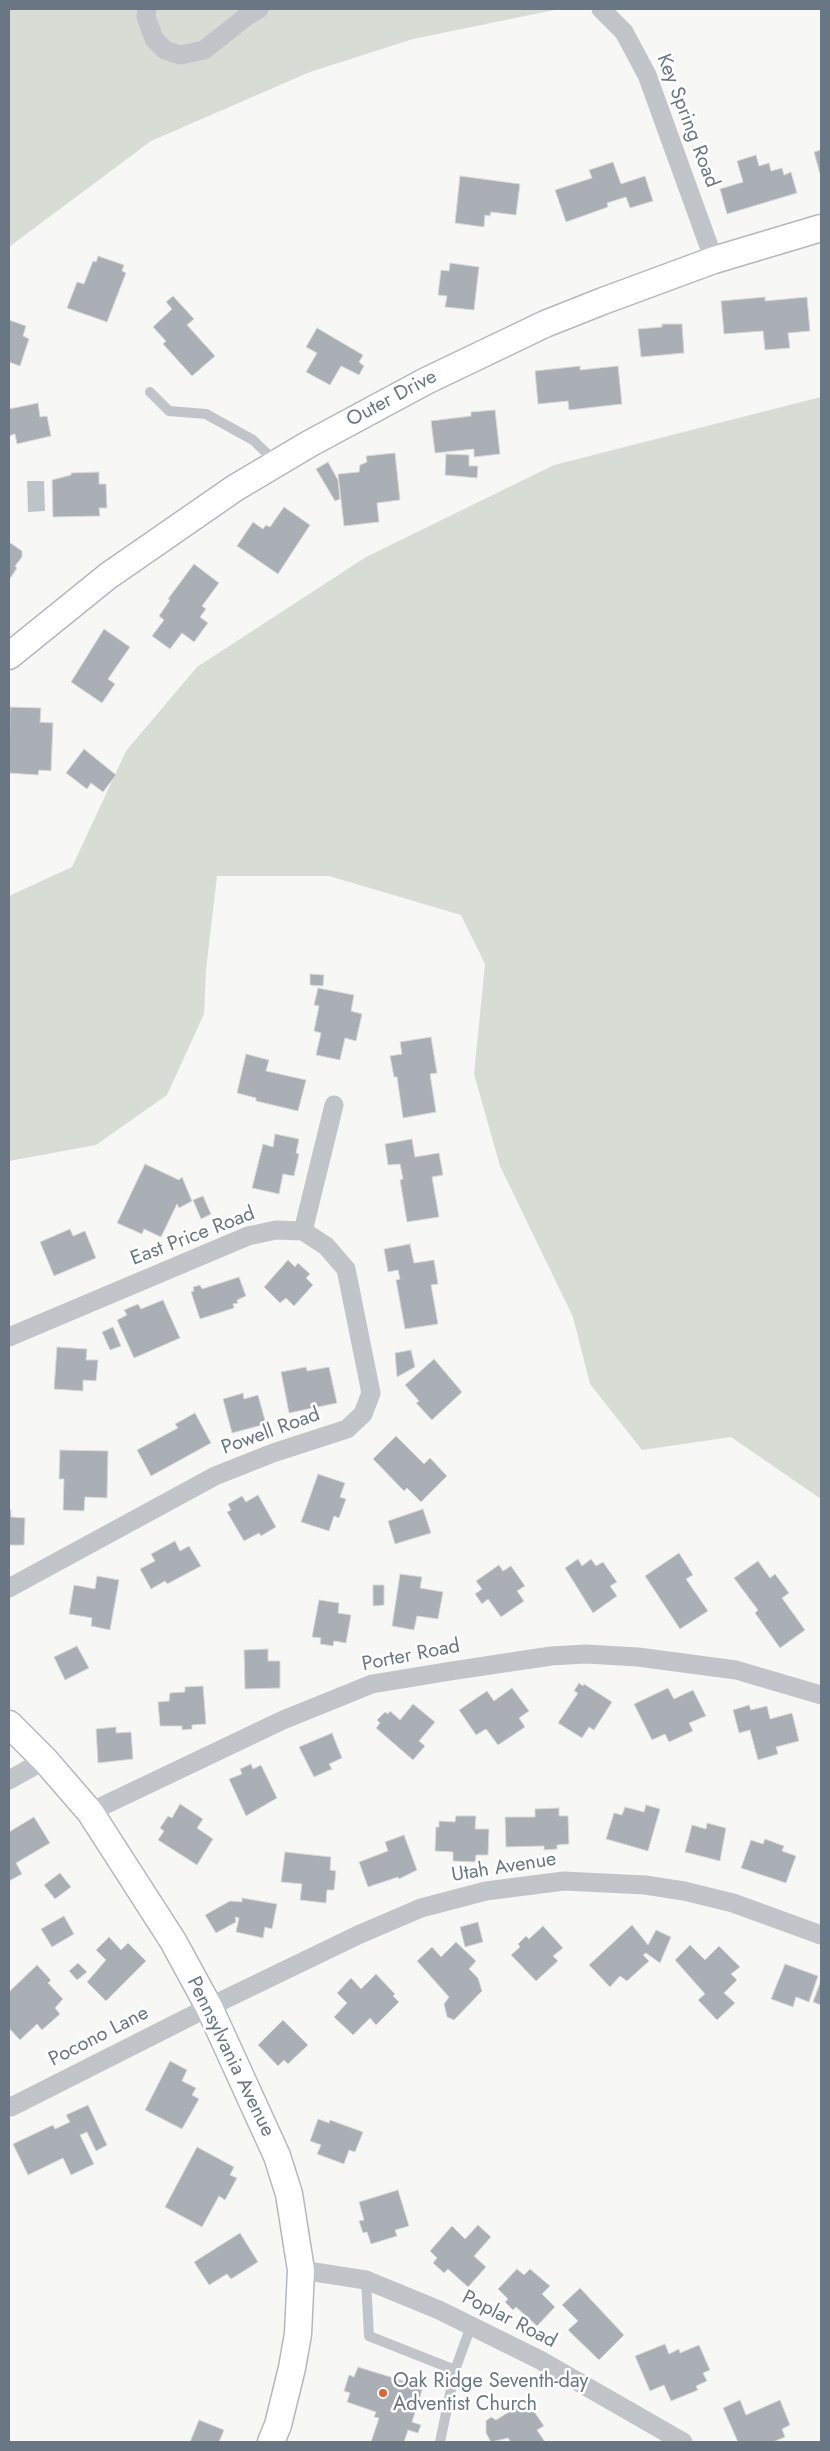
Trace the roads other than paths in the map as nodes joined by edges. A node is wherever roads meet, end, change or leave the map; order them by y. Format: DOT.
graph roads {
  1 [pos="147,9"];
  2 [pos="260,9"];
  3 [pos="601,9"];
  4 [pos="821,228"];
  5 [pos="714,260"];
  6 [pos="150,392"];
  7 [pos="278,464"];
  8 [pos="9,656"];
  9 [pos="334,1105"];
  10 [pos="303,1232"];
  11 [pos="9,1337"];
  12 [pos="9,1588"];
  13 [pos="821,1695"];
  14 [pos="9,1724"];
  15 [pos="45,1760"];
  16 [pos="9,1780"];
  17 [pos="90,1812"];
  18 [pos="821,1935"];
  19 [pos="209,2007"];
  20 [pos="10,2107"];
  21 [pos="301,2270"];
  22 [pos="366,2280"];
  23 [pos="472,2326"];
  24 [pos="455,2370"];
  25 [pos="271,2442"];
  26 [pos="440,2442"];
  27 [pos="684,2442"];
  1 -- 2 [label="street"];
  3 -- 5 [label="street, Key Spring Road"];
  4 -- 5 [label="street, Outer Drive"];
  5 -- 7 [label="street, Outer Drive"];
  6 -- 7 [label="lane"];
  7 -- 8 [label="street, Outer Drive"];
  9 -- 10 [label="street"];
  10 -- 11 [label="street, East Price Road"];
  10 -- 12 [label="street, Powell Road"];
  13 -- 17 [label="street, Porter Road"];
  14 -- 15 [label="street, Pennsylvania Avenue"];
  15 -- 16 [label="street"];
  15 -- 17 [label="street, Pennsylvania Avenue"];
  17 -- 19 [label="street, Pennsylvania Avenue"];
  18 -- 19 [label="street, Utah Avenue"];
  19 -- 20 [label="street, Pocono Lane"];
  19 -- 21 [label="street, Pennsylvania Avenue"];
  21 -- 22 [label="street, Poplar Road"];
  21 -- 25 [label="street, Pennsylvania Avenue"];
  22 -- 23 [label="street, Poplar Road"];
  22 -- 24 [label="lane"];
  23 -- 24 [label="lane"];
  23 -- 27 [label="street, Poplar Road"];
  24 -- 26 [label="lane"];
}
